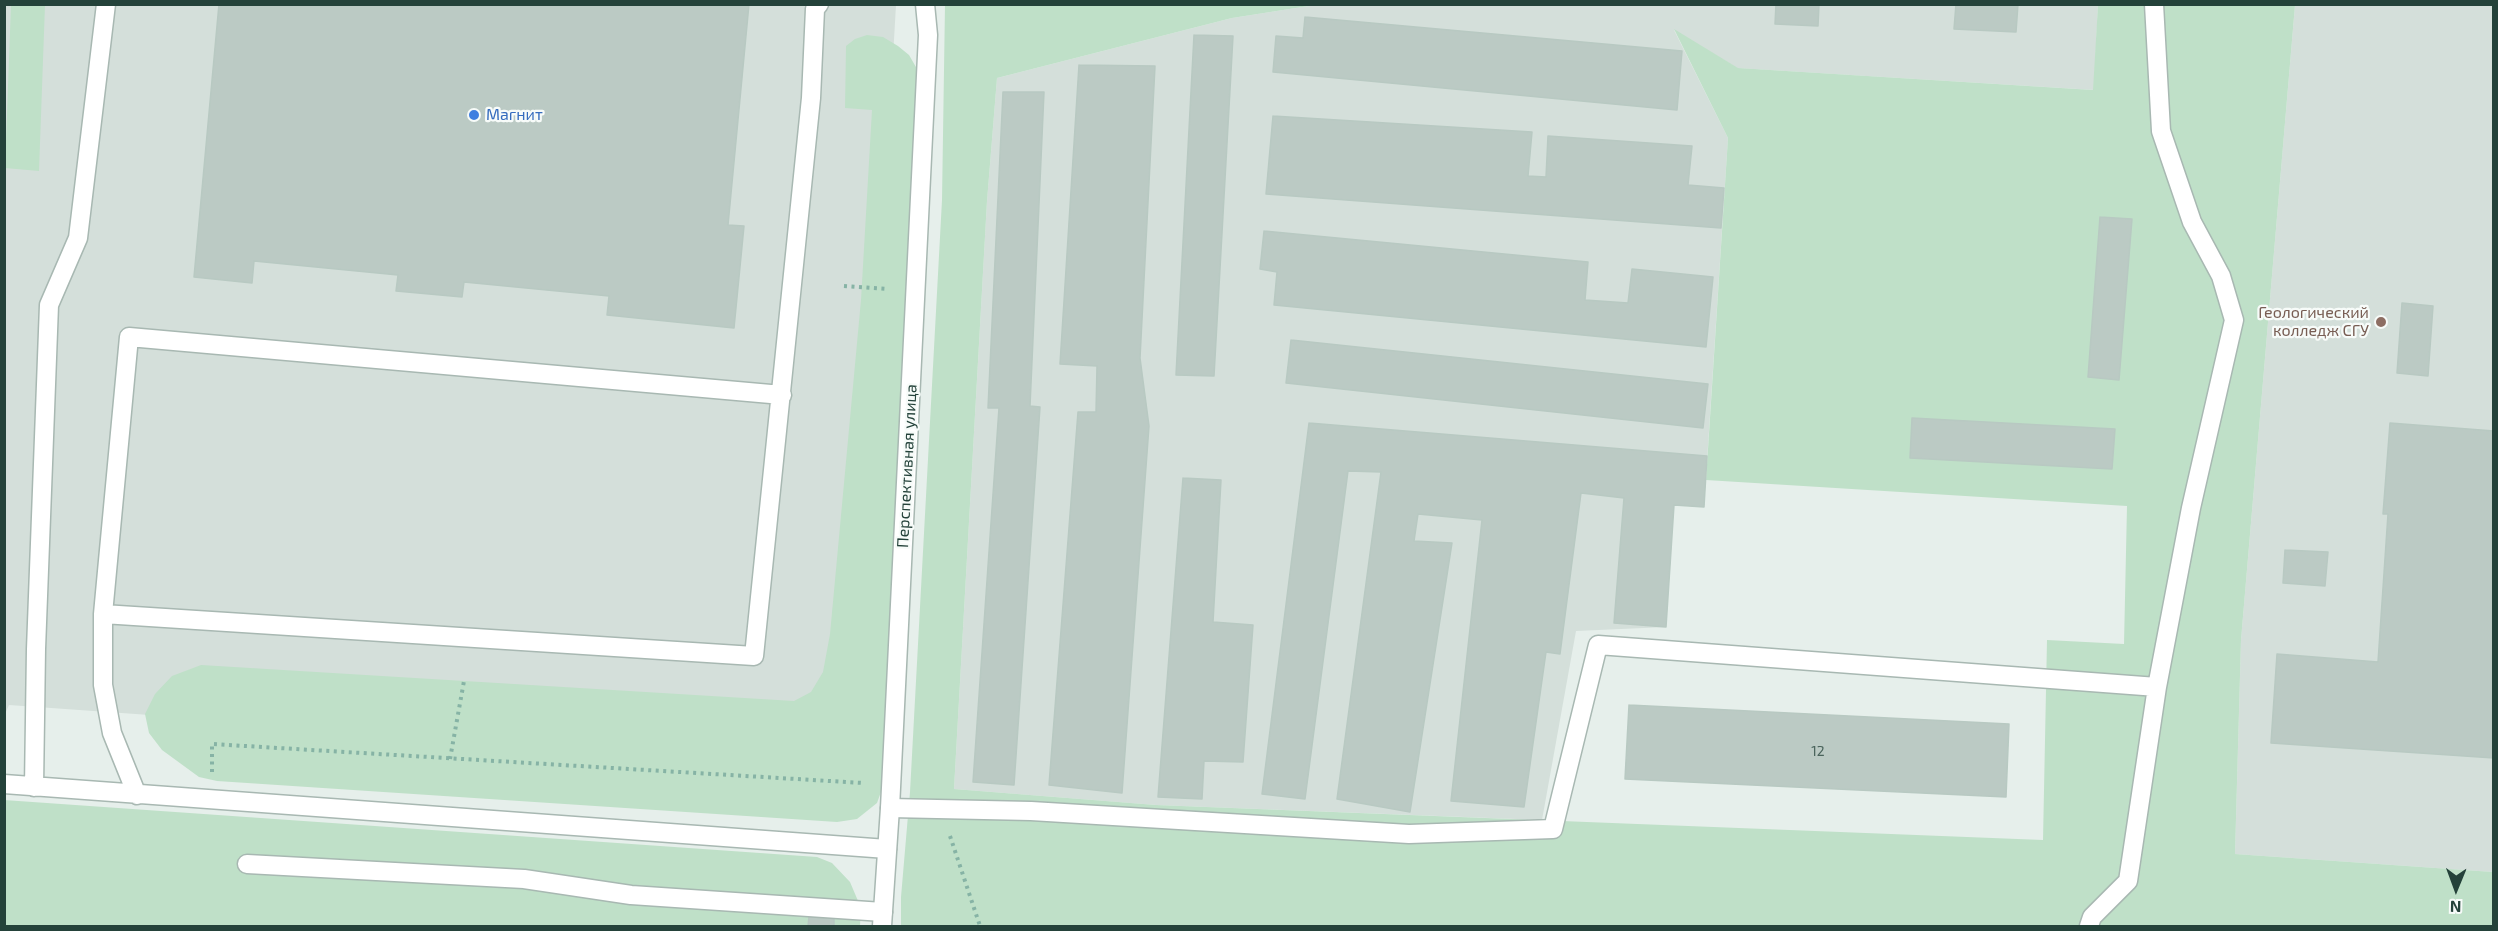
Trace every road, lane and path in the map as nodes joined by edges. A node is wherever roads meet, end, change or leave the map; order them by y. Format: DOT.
graph roads {
  1 [pos="106,4"];
  2 [pos="819,4"];
  3 [pos="925,4"];
  4 [pos="2154,4"];
  5 [pos="844,286"];
  6 [pos="895,289"];
  7 [pos="782,395"];
  8 [pos="103,614"];
  9 [pos="464,681"];
  10 [pos="2157,687"];
  11 [pos="450,759"];
  12 [pos="867,783"];
  13 [pos="4,784"];
  14 [pos="34,787"];
  15 [pos="137,795"];
  16 [pos="211,801"];
  17 [pos="890,808"];
  18 [pos="943,809"];
  19 [pos="887,849"];
  20 [pos="247,864"];
  21 [pos="883,919"];
  22 [pos="980,927"];
  23 [pos="2089,927"];
  1 -- 14 [label="street"];
  2 -- 7 [label="street"];
  3 -- 17 [label="street, Перспективная улица"];
  4 -- 10 [label="street"];
  5 -- 6 [label="path"];
  7 -- 8 [label="street"];
  7 -- 8 [label="street"];
  8 -- 15 [label="street"];
  9 -- 11 [label="path"];
  10 -- 18 [label="street"];
  10 -- 23 [label="street"];
  11 -- 12 [label="path"];
  11 -- 16 [label="path"];
  13 -- 14 [label="street"];
  14 -- 15 [label="street"];
  15 -- 16 [label="street"];
  16 -- 19 [label="street"];
  17 -- 18 [label="street"];
  17 -- 19 [label="street, Перспективная улица"];
  18 -- 22 [label="path"];
  19 -- 21 [label="street, Перспективная улица"];
  20 -- 21 [label="street"];
}
